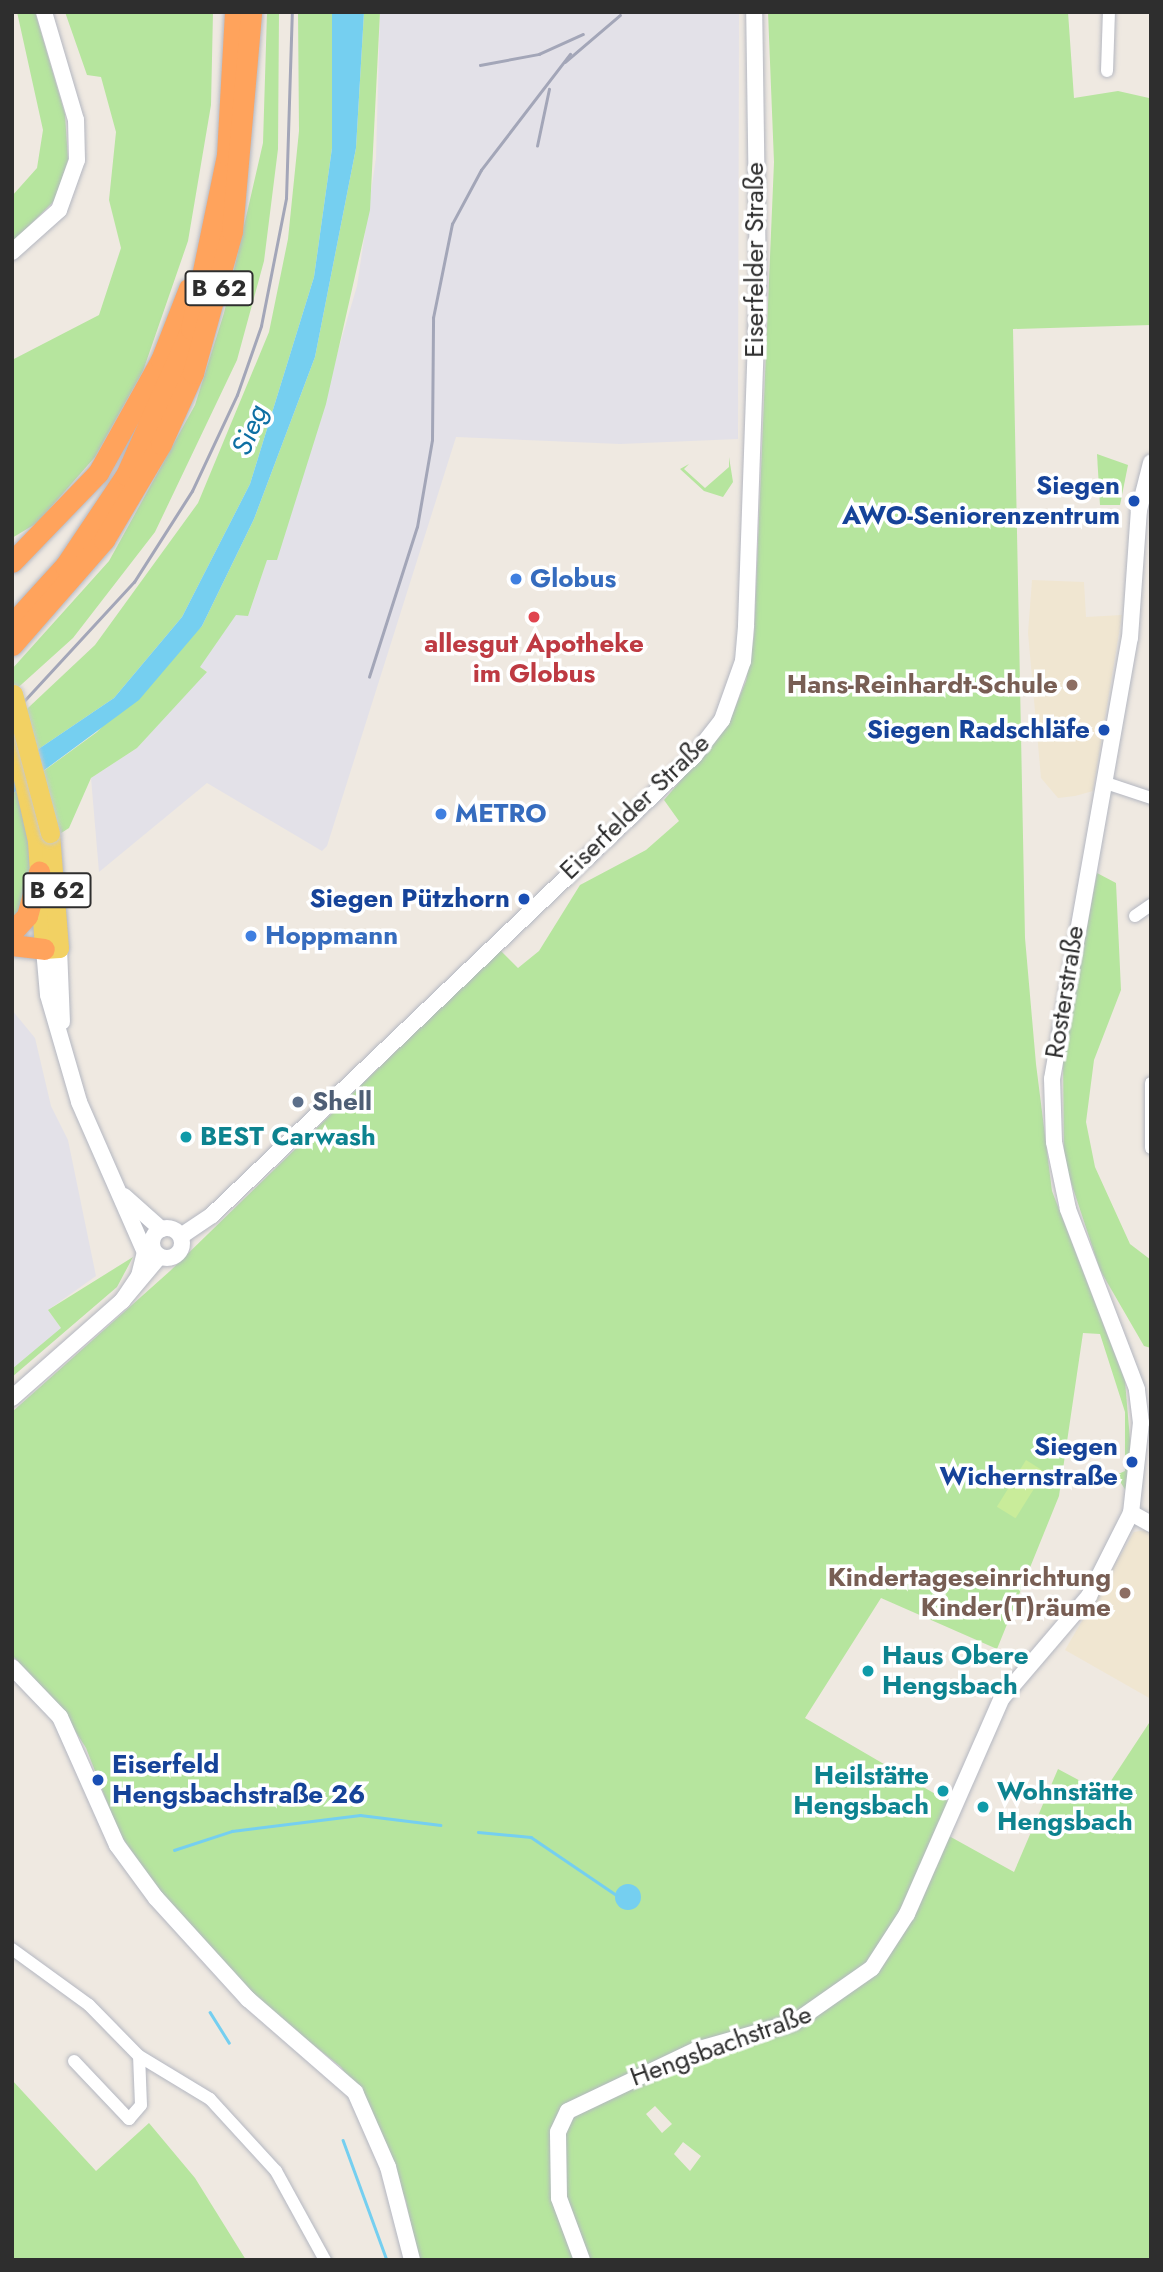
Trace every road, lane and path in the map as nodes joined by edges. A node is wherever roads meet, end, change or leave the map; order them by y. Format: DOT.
graph roads {
  1 [pos="44,12"];
  2 [pos="235,12"];
  3 [pos="251,12"];
  4 [pos="754,12"];
  5 [pos="1109,12"];
  6 [pos="1107,71"];
  7 [pos="227,155"];
  8 [pos="12,252"];
  9 [pos="1151,463"];
  10 [pos="17,555"];
  11 [pos="12,624"];
  12 [pos="12,645"];
  13 [pos="12,692"];
  14 [pos="12,730"];
  15 [pos="1103,782"];
  16 [pos="1151,797"];
  17 [pos="43,837"];
  18 [pos="39,872"];
  19 [pos="1151,905"];
  20 [pos="1135,916"];
  21 [pos="12,932"];
  22 [pos="12,945"];
  23 [pos="51,949"];
  24 [pos="12,954"];
  25 [pos="1151,1083"];
  26 [pos="1151,1148"];
  27 [pos="118,1190"];
  28 [pos="157,1233"];
  29 [pos="181,1236"];
  30 [pos="159,1257"];
  31 [pos="122,1301"];
  32 [pos="12,1398"];
  33 [pos="1131,1513"];
  34 [pos="1151,1524"];
  35 [pos="12,1667"];
  36 [pos="12,1949"];
  37 [pos="139,2056"];
  38 [pos="74,2061"];
  39 [pos="325,2260"];
  40 [pos="412,2260"];
  41 [pos="582,2260"];
  1 -- 8 [label="street"];
  2 -- 7 [label="highway, B 62"];
  3 -- 12 [label="highway, B 62"];
  4 -- 29 [label="street, Eiserfelder Straße"];
  5 -- 6 [label="street"];
  7 -- 10 [label="highway, B 62"];
  7 -- 11 [label="highway, B 62"];
  9 -- 15 [label="street, Rosterstraße"];
  13 -- 17 [label="main road, B 62, bridge"];
  14 -- 17 [label="main road, B 62"];
  15 -- 16 [label="street"];
  15 -- 33 [label="street, Rosterstraße"];
  17 -- 18 [label="main road, B 62"];
  17 -- 23 [label="main road, B 62"];
  18 -- 21 [label="highway, B 62"];
  18 -- 23 [label="main road, B 62"];
  19 -- 20 [label="street"];
  22 -- 23 [label="highway, B 62"];
  23 -- 24 [label="highway, B 62"];
  23 -- 27 [label="street"];
  25 -- 26 [label="street"];
  27 -- 28 [label="street"];
  27 -- 31 [label="street"];
  28 -- 29 [label="street"];
  28 -- 30 [label="street"];
  29 -- 30 [label="street, Eiserfelder Straße"];
  30 -- 31 [label="street, Eiserfelder Straße"];
  31 -- 32 [label="street, Eiserfelder Straße"];
  33 -- 34 [label="street"];
  33 -- 41 [label="street, Hengsbachstraße"];
  35 -- 40 [label="street"];
  36 -- 37 [label="street"];
  37 -- 38 [label="street"];
  37 -- 39 [label="street"];
}
